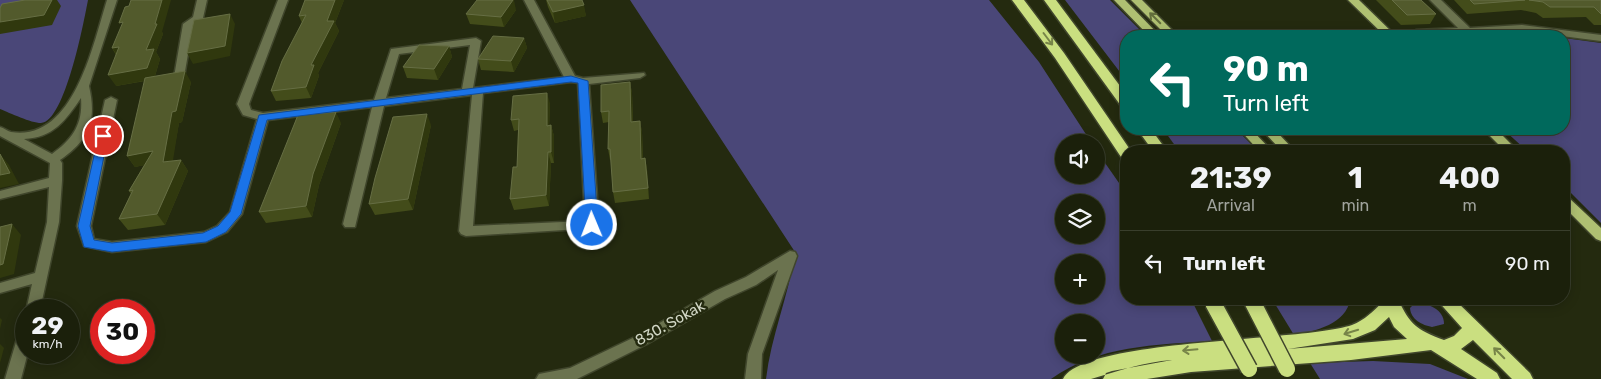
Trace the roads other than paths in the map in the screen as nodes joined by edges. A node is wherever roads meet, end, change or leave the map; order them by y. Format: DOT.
graph roads {
  1 [pos="112,0"];
  2 [pos="202,0"];
  3 [pos="283,0"];
  4 [pos="529,0"];
  5 [pos="1018,0"];
  6 [pos="1050,0"];
  7 [pos="1119,0"];
  8 [pos="1136,0"];
  9 [pos="1353,0"];
  10 [pos="1435,0"];
  11 [pos="1149,30"];
  12 [pos="1167,30"];
  13 [pos="1385,30"];
  14 [pos="1466,30"];
  15 [pos="1485,30"];
  16 [pos="1538,30"];
  17 [pos="1570,34"];
  18 [pos="1601,38"];
  19 [pos="640,75"];
  20 [pos="179,77"];
  21 [pos="577,80"];
  22 [pos="84,86"];
  23 [pos="472,93"];
  24 [pos="1120,95"];
  25 [pos="111,100"];
  26 [pos="379,103"];
  27 [pos="263,117"];
  28 [pos="86,120"];
  29 [pos="55,126"];
  30 [pos="5,133"];
  31 [pos="1251,135"];
  32 [pos="1273,135"];
  33 [pos="1495,135"];
  34 [pos="1120,145"];
  35 [pos="1260,145"];
  36 [pos="1283,145"];
  37 [pos="1506,145"];
  38 [pos="53,159"];
  39 [pos="56,181"];
  40 [pos="0,195"];
  41 [pos="1570,206"];
  42 [pos="350,224"];
  43 [pos="1601,236"];
  44 [pos="42,276"];
  45 [pos="0,288"];
  46 [pos="36,299"];
  47 [pos="1214,305"];
  48 [pos="1254,305"];
  49 [pos="1387,305"];
  50 [pos="1392,305"];
  51 [pos="1450,305"];
  52 [pos="1471,328"];
  53 [pos="1437,345"];
  54 [pos="16,364"];
  55 [pos="1251,374"];
  56 [pos="1290,374"];
  57 [pos="12,379"];
  58 [pos="549,379"];
  59 [pos="753,379"];
  60 [pos="1072,379"];
  61 [pos="1112,379"];
  62 [pos="1492,379"];
  63 [pos="1524,379"];
  1 -- 22 [label="street"];
  2 -- 20 [label="street"];
  3 -- 27 [label="street"];
  4 -- 21 [label="street"];
  5 -- 34 [label="highway, one-way"];
  6 -- 24 [label="highway"];
  7 -- 11 [label="main road"];
  12 -- 8 [label="main road, one-way"];
  9 -- 13 [label="main road"];
  10 -- 14 [label="street"];
  15 -- 16 [label="street"];
  17 -- 18 [label="street"];
  19 -- 21 [label="street"];
  21 -- 23 [label="street"];
  21 -- 23 [label="street"];
  22 -- 28 [label="street"];
  22 -- 29 [label="street"];
  23 -- 26 [label="street"];
  23 -- 26 [label="street"];
  25 -- 27 [label="street"];
  26 -- 27 [label="street"];
  26 -- 42 [label="street"];
  28 -- 29 [label="street"];
  28 -- 38 [label="street"];
  29 -- 30 [label="street"];
  30 -- 38 [label="street"];
  31 -- 35 [label="main road"];
  32 -- 36 [label="main road"];
  33 -- 37 [label="main road"];
  38 -- 39 [label="street"];
  39 -- 40 [label="street"];
  39 -- 44 [label="street"];
  41 -- 43 [label="main road"];
  44 -- 45 [label="street"];
  44 -- 46 [label="street"];
  47 -- 55 [label="highway, bridge"];
  48 -- 56 [label="highway, bridge"];
  49 -- 60 [label="highway, one-way"];
  50 -- 53 [label="highway"];
  51 -- 52 [label="highway"];
  52 -- 53 [label="highway"];
  63 -- 52 [label="highway, one-way"];
  53 -- 61 [label="highway"];
  53 -- 62 [label="highway"];
  54 -- 57 [label="street"];
  58 -- 59 [label="street, 830. Sokak"];
}
